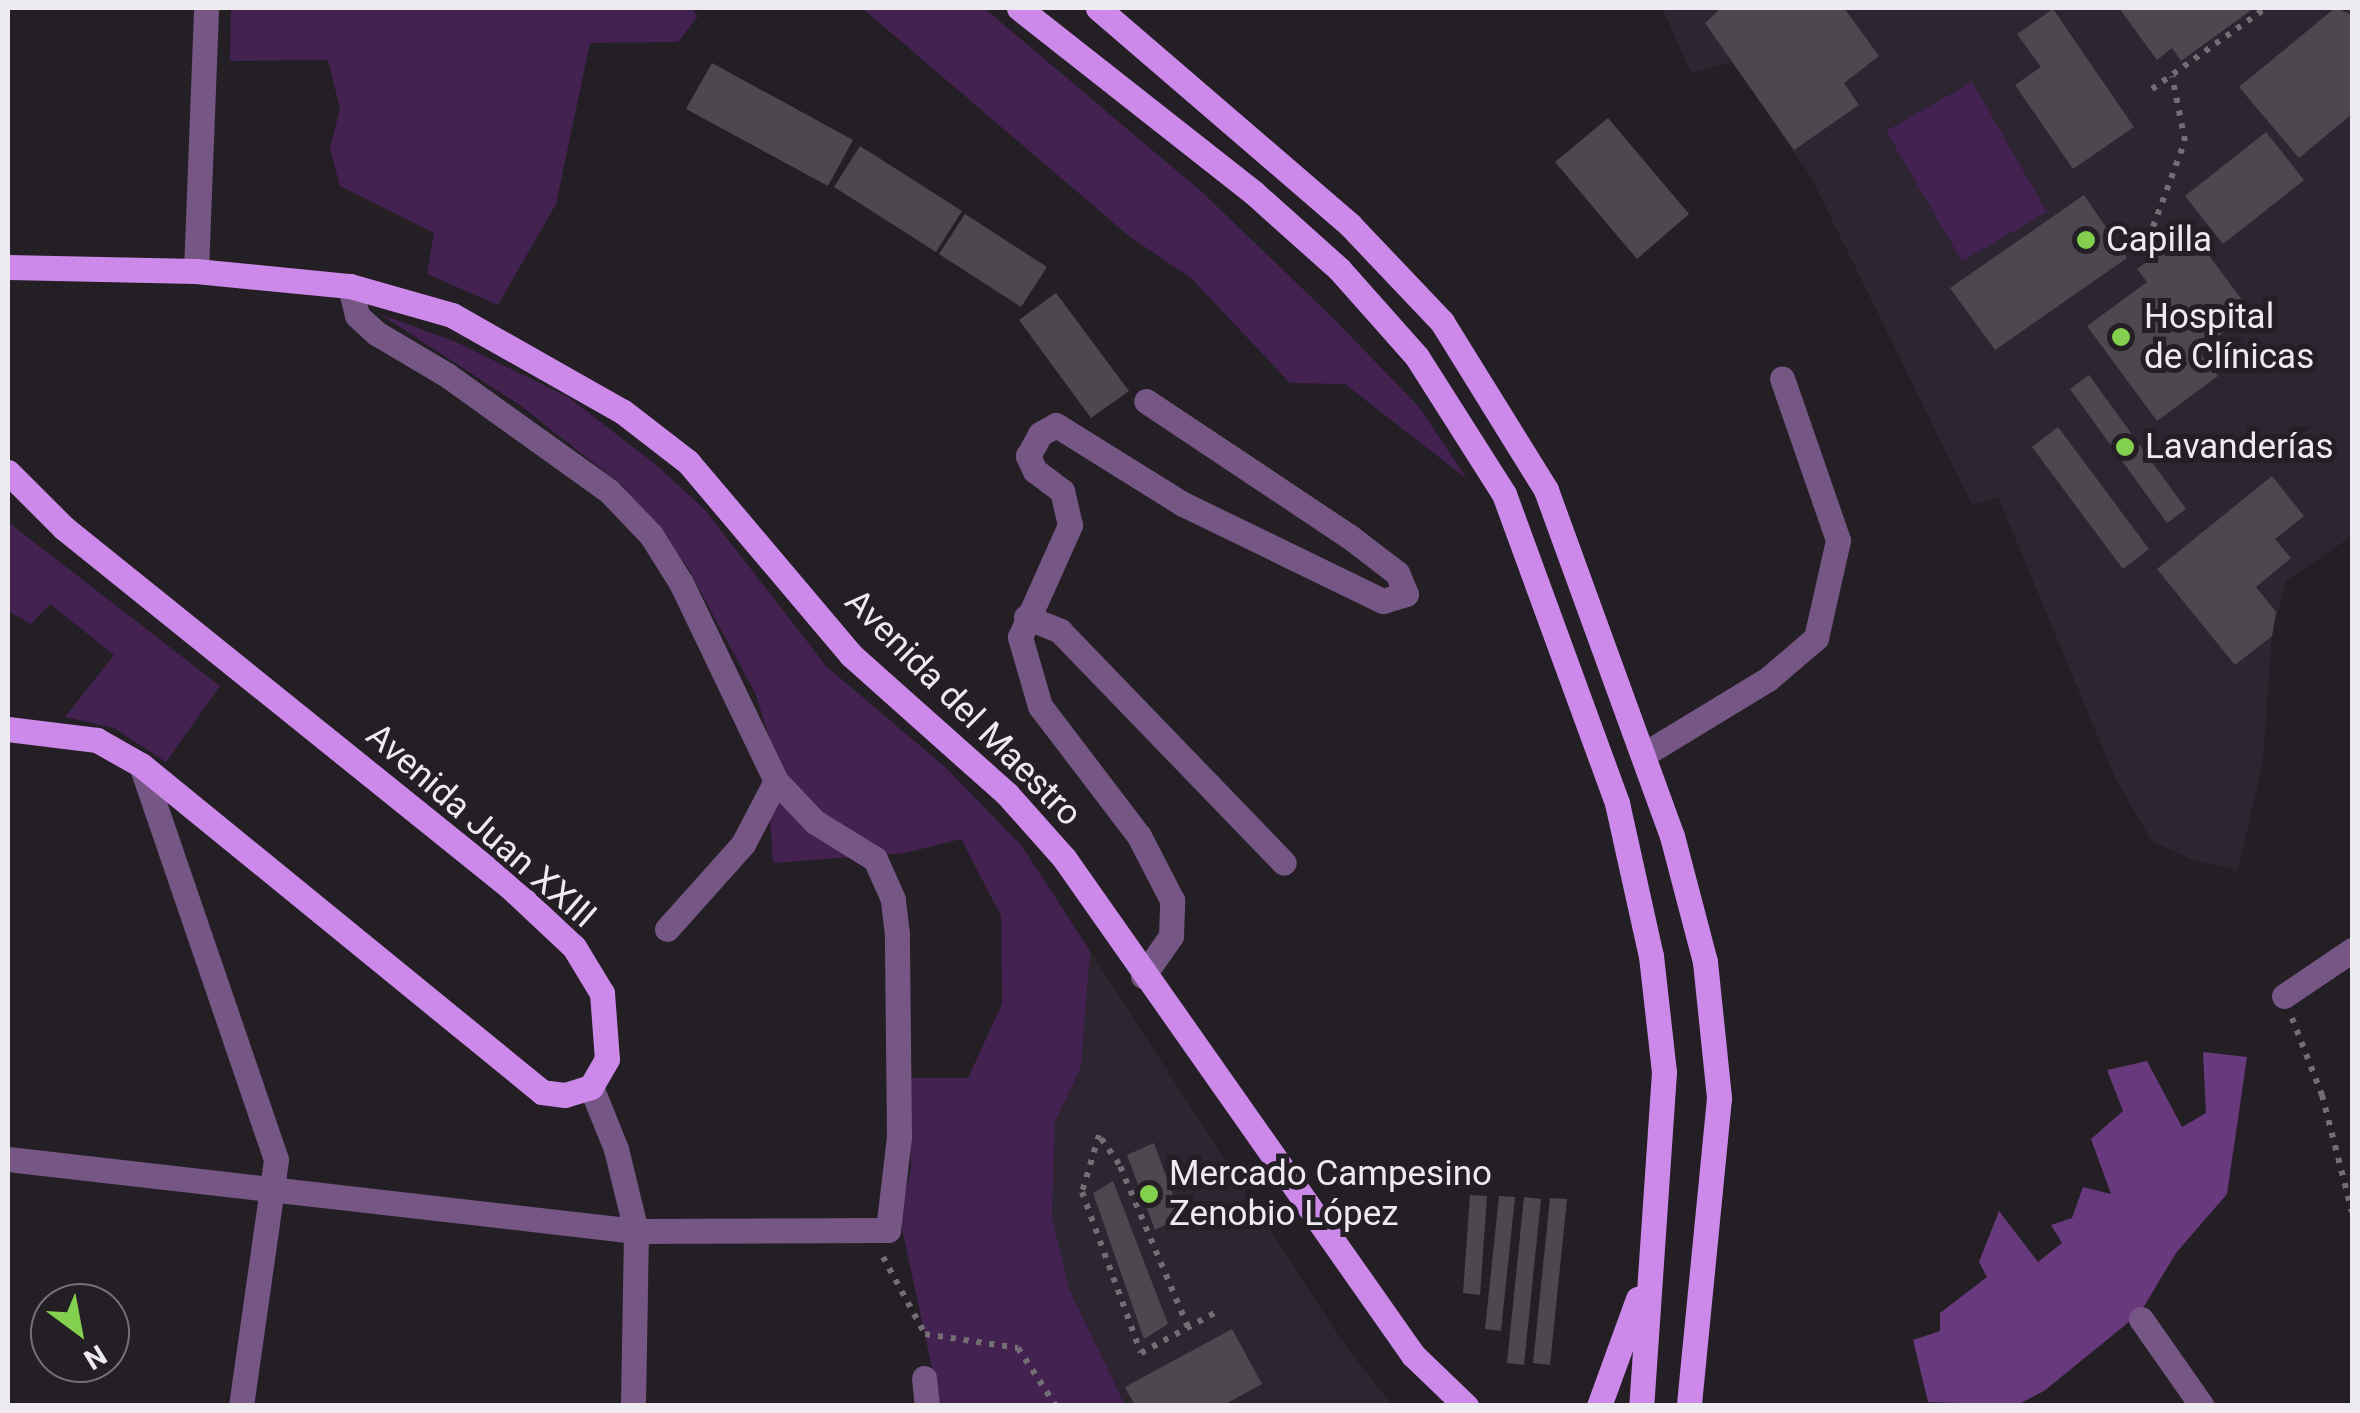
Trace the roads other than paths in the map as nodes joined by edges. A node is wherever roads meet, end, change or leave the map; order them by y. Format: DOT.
graph roads {
  1 [pos="1019,8"];
  2 [pos="1098,8"];
  3 [pos="206,10"];
  4 [pos="8,267"];
  5 [pos="196,271"];
  6 [pos="350,286"];
  7 [pos="1782,378"];
  8 [pos="1146,401"];
  9 [pos="8,472"];
  10 [pos="1026,617"];
  11 [pos="8,729"];
  12 [pos="1643,755"];
  13 [pos="141,765"];
  14 [pos="776,781"];
  15 [pos="1284,864"];
  16 [pos="668,929"];
  17 [pos="2352,950"];
  18 [pos="1143,976"];
  19 [pos="2284,996"];
  20 [pos="590,1087"];
  21 [pos="8,1159"];
  22 [pos="273,1190"];
  23 [pos="636,1231"];
  24 [pos="1646,1276"];
  25 [pos="2140,1319"];
  26 [pos="924,1378"];
  27 [pos="241,1406"];
  28 [pos="633,1406"];
  29 [pos="927,1406"];
  30 [pos="1466,1406"];
  31 [pos="1599,1406"];
  32 [pos="1641,1406"];
  33 [pos="1689,1406"];
  34 [pos="2202,1406"];
  1 -- 24 [label="main road"];
  2 -- 12 [label="main road"];
  3 -- 5 [label="street"];
  4 -- 5 [label="main road, Avenida del Maestro"];
  5 -- 6 [label="main road, Avenida del Maestro"];
  6 -- 14 [label="street"];
  6 -- 18 [label="main road, Avenida del Maestro"];
  7 -- 12 [label="street"];
  8 -- 10 [label="street"];
  9 -- 20 [label="main road, Avenida Juan XXIII"];
  10 -- 15 [label="street"];
  10 -- 18 [label="street"];
  11 -- 13 [label="main road"];
  12 -- 33 [label="main road"];
  13 -- 20 [label="main road"];
  13 -- 22 [label="street"];
  14 -- 16 [label="street"];
  14 -- 23 [label="street"];
  17 -- 19 [label="street"];
  18 -- 30 [label="main road, Avenida del Maestro"];
  20 -- 23 [label="street"];
  21 -- 22 [label="street"];
  22 -- 23 [label="street"];
  22 -- 27 [label="street"];
  23 -- 28 [label="street"];
  24 -- 31 [label="main road"];
  24 -- 32 [label="main road"];
  25 -- 34 [label="street"];
  26 -- 29 [label="street"];
}
